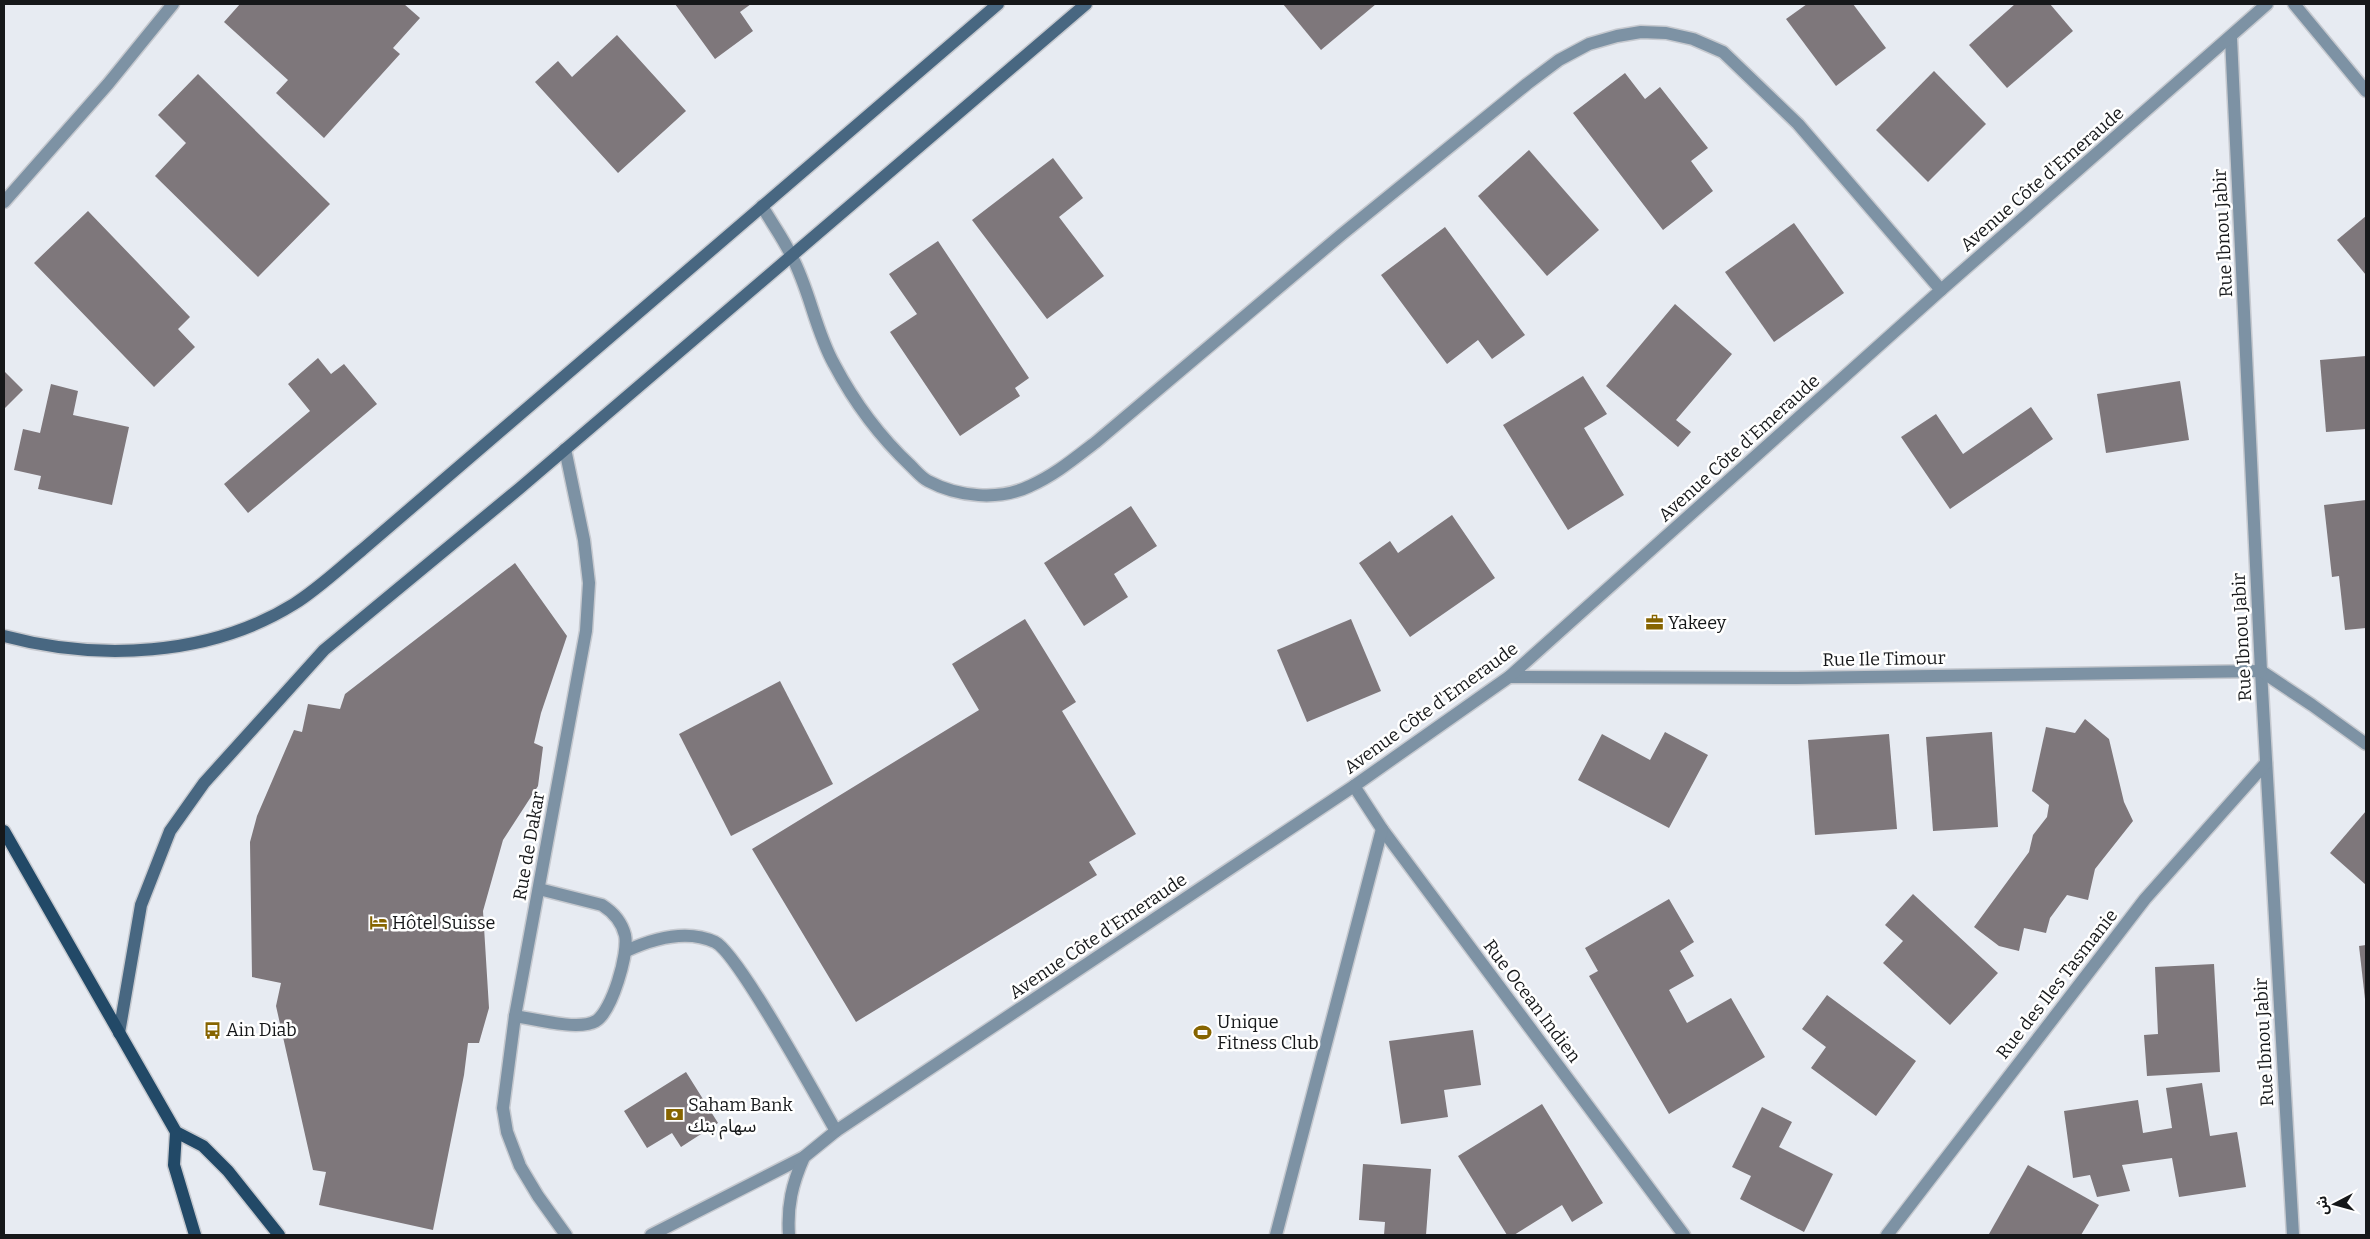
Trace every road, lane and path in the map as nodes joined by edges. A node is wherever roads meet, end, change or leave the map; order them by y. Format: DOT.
graph roads {
  1 [pos="173,4"];
  2 [pos="998,4"];
  3 [pos="1086,4"];
  4 [pos="2267,4"];
  5 [pos="2294,4"];
  6 [pos="2231,38"];
  7 [pos="2366,91"];
  8 [pos="4,202"];
  9 [pos="762,206"];
  10 [pos="792,255"];
  11 [pos="1941,290"];
  12 [pos="565,449"];
  13 [pos="4,636"];
  14 [pos="2261,671"];
  15 [pos="1509,677"];
  16 [pos="2366,744"];
  17 [pos="2266,763"];
  18 [pos="1354,786"];
  19 [pos="1382,829"];
  20 [pos="4,831"];
  21 [pos="539,889"];
  22 [pos="626,951"];
  23 [pos="515,1016"];
  24 [pos="119,1033"];
  25 [pos="836,1131"];
  26 [pos="176,1132"];
  27 [pos="804,1157"];
  28 [pos="196,1235"];
  29 [pos="279,1235"];
  30 [pos="566,1235"];
  31 [pos="651,1235"];
  32 [pos="789,1235"];
  33 [pos="1276,1235"];
  34 [pos="1684,1235"];
  35 [pos="1887,1235"];
  36 [pos="2293,1235"];
  1 -- 8 [label="street"];
  2 -- 9 [label="main road"];
  3 -- 10 [label="main road"];
  4 -- 6 [label="street, Avenue Côte d'Emeraude"];
  5 -- 7 [label="street"];
  6 -- 11 [label="street, Avenue Côte d'Emeraude"];
  6 -- 14 [label="street, Rue Ibnou Jabir"];
  9 -- 10 [label="street"];
  9 -- 13 [label="main road"];
  10 -- 11 [label="street"];
  10 -- 12 [label="main road"];
  11 -- 15 [label="street, Avenue Côte d'Emeraude"];
  12 -- 21 [label="street, Rue de Dakar"];
  12 -- 24 [label="main road"];
  14 -- 15 [label="street, Rue Ile Timour"];
  14 -- 16 [label="street"];
  14 -- 17 [label="street, Rue Ibnou Jabir"];
  15 -- 18 [label="street, Avenue Côte d'Emeraude"];
  17 -- 35 [label="street, Rue des Iles Tasmanie"];
  17 -- 36 [label="street, Rue Ibnou Jabir"];
  18 -- 19 [label="street, Rue Ocean Indien"];
  18 -- 25 [label="street, Avenue Côte d'Emeraude"];
  19 -- 33 [label="street"];
  19 -- 34 [label="street, Rue Ocean Indien"];
  20 -- 24 [label="main road"];
  21 -- 22 [label="street"];
  21 -- 23 [label="street, Rue de Dakar"];
  22 -- 23 [label="street"];
  22 -- 25 [label="street"];
  23 -- 30 [label="street, Rue de Dakar"];
  24 -- 26 [label="main road"];
  25 -- 27 [label="street, Avenue Côte d'Emeraude"];
  26 -- 28 [label="main road"];
  26 -- 29 [label="main road"];
  27 -- 31 [label="street, Avenue Côte d'Emeraude"];
  27 -- 32 [label="street"];
}
